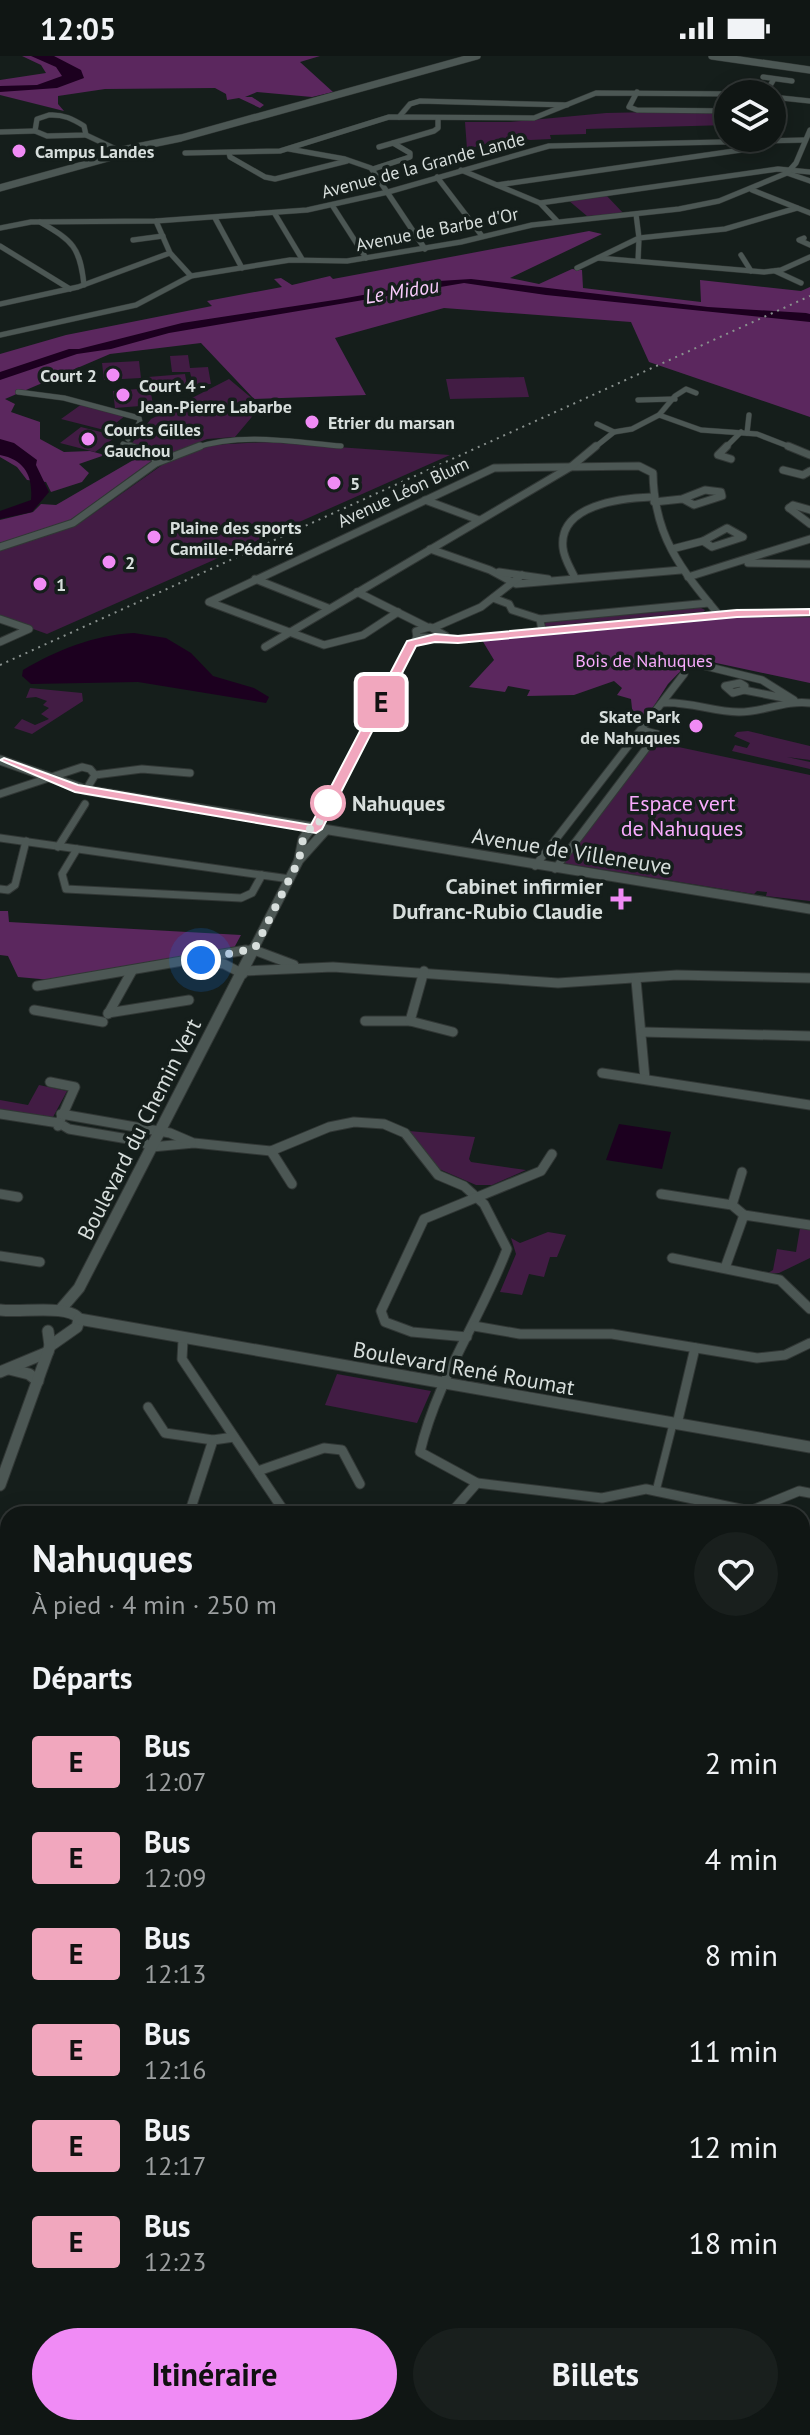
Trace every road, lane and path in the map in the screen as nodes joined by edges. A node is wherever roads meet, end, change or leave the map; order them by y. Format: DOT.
graph roads {
  1 [pos="477,56"];
  2 [pos="712,56"];
  3 [pos="810,70"];
  4 [pos="763,77"];
  5 [pos="774,79"];
  6 [pos="792,81"];
  7 [pos="637,92"];
  8 [pos="714,93"];
  9 [pos="786,98"];
  10 [pos="810,101"];
  11 [pos="567,105"];
  12 [pos="714,111"];
  13 [pos="399,117"];
  14 [pos="438,119"];
  15 [pos="810,130"];
  16 [pos="35,131"];
  17 [pos="0,132"];
  18 [pos="86,135"];
  19 [pos="193,135"];
  20 [pos="423,135"];
  21 [pos="786,140"];
  22 [pos="805,140"];
  23 [pos="714,141"];
  24 [pos="437,142"];
  25 [pos="393,143"];
  26 [pos="379,147"];
  27 [pos="289,149"];
  28 [pos="203,152"];
  29 [pos="727,152"];
  30 [pos="185,153"];
  31 [pos="229,153"];
  32 [pos="120,154"];
  33 [pos="349,160"];
  34 [pos="792,168"];
  35 [pos="373,169"];
  36 [pos="461,170"];
  37 [pos="809,175"];
  38 [pos="437,177"];
  39 [pos="497,185"];
  40 [pos="0,189"];
  41 [pos="752,190"];
  42 [pos="388,192"];
  43 [pos="540,203"];
  44 [pos="332,205"];
  45 [pos="797,208"];
  46 [pos="810,213"];
  47 [pos="275,214"];
  48 [pos="636,214"];
  49 [pos="215,218"];
  50 [pos="156,221"];
  51 [pos="557,221"];
  52 [pos="39,222"];
  53 [pos="0,228"];
  54 [pos="163,236"];
  55 [pos="482,236"];
  56 [pos="639,238"];
  57 [pos="804,238"];
  58 [pos="133,240"];
  59 [pos="810,245"];
  60 [pos="0,246"];
  61 [pos="425,249"];
  62 [pos="170,253"];
  63 [pos="741,255"];
  64 [pos="810,257"];
  65 [pos="366,258"];
  66 [pos="598,258"];
  67 [pos="302,259"];
  68 [pos="638,261"];
  69 [pos="242,268"];
  70 [pos="577,268"];
  71 [pos="751,271"];
  72 [pos="775,271"];
  73 [pos="191,276"];
  74 [pos="801,283"];
  75 [pos="84,285"];
  76 [pos="70,289"];
  77 [pos="1,303"];
  78 [pos="0,335"];
  79 [pos="677,386"];
  80 [pos="686,389"];
  81 [pos="18,392"];
  82 [pos="696,393"];
  83 [pos="675,399"];
  84 [pos="638,400"];
  85 [pos="659,415"];
  86 [pos="749,415"];
  87 [pos="597,424"];
  88 [pos="614,432"];
  89 [pos="744,432"];
  90 [pos="341,446"];
  91 [pos="810,455"];
  92 [pos="731,459"];
  93 [pos="156,463"];
  94 [pos="572,466"];
  95 [pos="783,470"];
  96 [pos="810,471"];
  97 [pos="683,499"];
  98 [pos="425,500"];
  99 [pos="653,500"];
  100 [pos="810,510"];
  101 [pos="479,520"];
  102 [pos="808,520"];
  103 [pos="810,539"];
  104 [pos="703,541"];
  105 [pos="0,547"];
  106 [pos="430,549"];
  107 [pos="672,549"];
  108 [pos="777,551"];
  109 [pos="737,563"];
  110 [pos="784,564"];
  111 [pos="810,564"];
  112 [pos="490,570"];
  113 [pos="681,570"];
  114 [pos="522,575"];
  115 [pos="688,577"];
  116 [pos="575,578"];
  117 [pos="255,579"];
  118 [pos="555,580"];
  119 [pos="516,584"];
  120 [pos="357,592"];
  121 [pos="493,598"];
  122 [pos="709,603"];
  123 [pos="328,608"];
  124 [pos="398,612"];
  125 [pos="810,613"];
  126 [pos="719,615"];
  127 [pos="0,619"];
  128 [pos="540,619"];
  129 [pos="542,631"];
  130 [pos="428,632"];
  131 [pos="286,633"];
  132 [pos="0,642"];
  133 [pos="265,647"];
  134 [pos="697,664"];
  135 [pos="684,674"];
  136 [pos="744,690"];
  137 [pos="794,700"];
  138 [pos="662,703"];
  139 [pos="810,703"];
  140 [pos="641,730"];
  141 [pos="0,760"];
  142 [pos="190,773"];
  143 [pos="95,775"];
  144 [pos="49,780"];
  145 [pos="86,790"];
  146 [pos="0,794"];
  147 [pos="85,804"];
  148 [pos="287,825"];
  149 [pos="317,830"];
  150 [pos="0,838"];
  151 [pos="303,839"];
  152 [pos="26,841"];
  153 [pos="58,847"];
  154 [pos="77,849"];
  155 [pos="299,860"];
  156 [pos="535,866"];
  157 [pos="555,869"];
  158 [pos="262,875"];
  159 [pos="290,879"];
  160 [pos="0,889"];
  161 [pos="810,909"];
  162 [pos="254,949"];
  163 [pos="201,960"];
  164 [pos="297,966"];
  165 [pos="132,971"];
  166 [pos="424,971"];
  167 [pos="243,972"];
  168 [pos="810,978"];
  169 [pos="636,980"];
  170 [pos="37,986"];
  171 [pos="189,1000"];
  172 [pos="34,1010"];
  173 [pos="105,1020"];
  174 [pos="365,1021"];
  175 [pos="410,1021"];
  176 [pos="453,1032"];
  177 [pos="642,1032"];
  178 [pos="810,1036"];
  179 [pos="602,1073"];
  180 [pos="645,1079"];
  181 [pos="50,1082"];
  182 [pos="810,1105"];
  183 [pos="0,1114"];
  184 [pos="59,1121"];
  185 [pos="160,1132"];
  186 [pos="194,1143"];
  187 [pos="152,1147"];
  188 [pos="271,1151"];
  189 [pos="552,1154"];
  190 [pos="742,1172"];
  191 [pos="292,1184"];
  192 [pos="0,1194"];
  193 [pos="661,1194"];
  194 [pos="475,1196"];
  195 [pos="18,1197"];
  196 [pos="732,1205"];
  197 [pos="744,1215"];
  198 [pos="810,1225"];
  199 [pos="0,1256"];
  200 [pos="672,1258"];
  201 [pos="40,1262"];
  202 [pos="725,1268"];
  203 [pos="79,1288"];
  204 [pos="810,1309"];
  205 [pos="0,1310"];
  206 [pos="57,1310"];
  207 [pos="22,1313"];
  208 [pos="75,1323"];
  209 [pos="474,1326"];
  210 [pos="46,1328"];
  211 [pos="467,1337"];
  212 [pos="183,1340"];
  213 [pos="810,1343"];
  214 [pos="695,1348"];
  215 [pos="49,1349"];
  216 [pos="4,1370"];
  217 [pos="38,1381"];
  218 [pos="445,1385"];
  219 [pos="148,1407"];
  220 [pos="675,1424"];
  221 [pos="234,1437"];
  222 [pos="213,1440"];
  223 [pos="810,1447"];
  224 [pos="258,1471"];
  225 [pos="477,1483"];
  226 [pos="360,1484"];
  227 [pos="0,1485"];
  228 [pos="656,1491"];
  229 [pos="810,1493"];
  230 [pos="192,1506"];
  231 [pos="281,1506"];
  232 [pos="457,1506"];
  233 [pos="726,1506"];
  234 [pos="762,1506"];
  1 -- 19 [label="main road"];
  2 -- 3 [label="street"];
  4 -- 5 [label="street"];
  5 -- 6 [label="street"];
  7 -- 8 [label="street"];
  7 -- 11 [label="street"];
  7 -- 12 [label="street"];
  9 -- 10 [label="street"];
  11 -- 13 [label="street"];
  11 -- 14 [label="street"];
  13 -- 14 [label="street"];
  13 -- 27 [label="street"];
  14 -- 20 [label="street"];
  15 -- 22 [label="street"];
  16 -- 17 [label="street"];
  16 -- 18 [label="street"];
  16 -- 18 [label="street"];
  18 -- 32 [label="street"];
  19 -- 28 [label="street"];
  19 -- 32 [label="main road"];
  20 -- 24 [label="street"];
  20 -- 25 [label="street"];
  21 -- 22 [label="street, Avenue de la Grande Lande"];
  22 -- 34 [label="street"];
  23 -- 36 [label="street, Avenue de la Grande Lande"];
  25 -- 26 [label="street"];
  25 -- 35 [label="street"];
  27 -- 31 [label="street"];
  27 -- 33 [label="street"];
  28 -- 30 [label="street"];
  28 -- 31 [label="street"];
  29 -- 39 [label="street"];
  31 -- 33 [label="street"];
  32 -- 40 [label="main road"];
  33 -- 35 [label="street"];
  34 -- 37 [label="street"];
  34 -- 37 [label="street"];
  34 -- 41 [label="street, Avenue de Barbe d'Or"];
  34 -- 43 [label="street"];
  35 -- 42 [label="street"];
  36 -- 38 [label="street, Avenue de la Grande Lande"];
  36 -- 39 [label="street"];
  38 -- 42 [label="street, Avenue de la Grande Lande"];
  38 -- 55 [label="street"];
  39 -- 43 [label="street"];
  41 -- 45 [label="street"];
  41 -- 48 [label="street, Avenue de Barbe d'Or"];
  42 -- 44 [label="street, Avenue de la Grande Lande"];
  42 -- 61 [label="street"];
  43 -- 51 [label="street"];
  44 -- 47 [label="street, Avenue de la Grande Lande"];
  44 -- 65 [label="street"];
  45 -- 46 [label="street"];
  45 -- 56 [label="street"];
  47 -- 49 [label="street, Avenue de la Grande Lande"];
  47 -- 67 [label="street"];
  48 -- 51 [label="street, Avenue de Barbe d'Or"];
  48 -- 56 [label="street"];
  49 -- 50 [label="street, Avenue de la Grande Lande"];
  49 -- 69 [label="street"];
  50 -- 52 [label="street, Avenue de la Grande Lande"];
  50 -- 54 [label="street"];
  51 -- 55 [label="street, Avenue de Barbe d'Or"];
  52 -- 53 [label="street, Avenue de la Grande Lande"];
  52 -- 75 [label="street"];
  54 -- 58 [label="street"];
  54 -- 62 [label="street"];
  55 -- 61 [label="street, Avenue de Barbe d'Or"];
  56 -- 66 [label="street"];
  56 -- 68 [label="street"];
  57 -- 59 [label="street"];
  60 -- 76 [label="street"];
  61 -- 65 [label="street, Avenue de Barbe d'Or"];
  62 -- 73 [label="street"];
  62 -- 75 [label="street"];
  63 -- 71 [label="street"];
  64 -- 72 [label="street"];
  65 -- 67 [label="street, Avenue de Barbe d'Or"];
  66 -- 68 [label="street"];
  66 -- 70 [label="street"];
  67 -- 69 [label="street, Avenue de Barbe d'Or"];
  68 -- 71 [label="street"];
  69 -- 73 [label="street, Avenue de Barbe d'Or"];
  71 -- 72 [label="street"];
  72 -- 74 [label="street"];
  73 -- 78 [label="street, Avenue de Barbe d'Or"];
  75 -- 76 [label="street"];
  76 -- 77 [label="street"];
  79 -- 80 [label="street"];
  80 -- 82 [label="street"];
  80 -- 83 [label="street"];
  81 -- 93 [label="street"];
  83 -- 84 [label="street"];
  83 -- 85 [label="street"];
  85 -- 88 [label="street"];
  85 -- 89 [label="street"];
  86 -- 89 [label="street"];
  87 -- 88 [label="street"];
  88 -- 94 [label="street"];
  89 -- 91 [label="street"];
  89 -- 92 [label="street"];
  90 -- 93 [label="street"];
  93 -- 105 [label="street"];
  94 -- 98 [label="street, Avenue Léon Blum"];
  94 -- 99 [label="street"];
  94 -- 101 [label="street"];
  95 -- 96 [label="street"];
  97 -- 97 [label="street"];
  97 -- 99 [label="street"];
  98 -- 101 [label="street"];
  98 -- 117 [label="street, Avenue Léon Blum"];
  99 -- 107 [label="street"];
  99 -- 116 [label="street"];
  100 -- 102 [label="street"];
  101 -- 106 [label="street"];
  103 -- 108 [label="street"];
  104 -- 104 [label="street"];
  104 -- 107 [label="street"];
  106 -- 112 [label="street"];
  106 -- 120 [label="street"];
  107 -- 113 [label="street"];
  108 -- 109 [label="street"];
  108 -- 110 [label="street"];
  109 -- 110 [label="street"];
  109 -- 115 [label="street"];
  110 -- 111 [label="street"];
  112 -- 114 [label="street"];
  112 -- 119 [label="street"];
  113 -- 115 [label="street"];
  113 -- 116 [label="street"];
  114 -- 118 [label="street"];
  114 -- 119 [label="street"];
  115 -- 122 [label="street"];
  116 -- 118 [label="street"];
  117 -- 123 [label="street"];
  117 -- 131 [label="street, Avenue Léon Blum"];
  118 -- 119 [label="street"];
  119 -- 121 [label="street"];
  120 -- 123 [label="street"];
  120 -- 124 [label="street"];
  121 -- 128 [label="street"];
  121 -- 130 [label="street"];
  122 -- 126 [label="street"];
  122 -- 128 [label="street"];
  123 -- 131 [label="street"];
  124 -- 130 [label="street"];
  124 -- 131 [label="street, Avenue Léon Blum"];
  125 -- 126 [label="street"];
  126 -- 129 [label="street"];
  127 -- 132 [label="street"];
  128 -- 129 [label="street"];
  129 -- 130 [label="street"];
  130 -- 149 [label="street"];
  131 -- 133 [label="street"];
  134 -- 137 [label="street"];
  135 -- 138 [label="street"];
  136 -- 137 [label="street"];
  137 -- 138 [label="street"];
  137 -- 139 [label="street"];
  138 -- 140 [label="street"];
  140 -- 156 [label="street"];
  140 -- 157 [label="street"];
  141 -- 144 [label="main road, Avenue de Villeneuve"];
  142 -- 143 [label="street"];
  143 -- 144 [label="street"];
  143 -- 145 [label="street"];
  144 -- 145 [label="main road, Avenue de Villeneuve"];
  144 -- 146 [label="street"];
  145 -- 148 [label="main road, Avenue de Villeneuve"];
  147 -- 153 [label="street"];
  148 -- 149 [label="main road, Avenue de Villeneuve"];
  148 -- 151 [label="street"];
  149 -- 151 [label="street, Boulevard du Chemin Vert"];
  149 -- 155 [label="street, Boulevard du Chemin Vert"];
  149 -- 156 [label="main road, Avenue de Villeneuve"];
  150 -- 152 [label="street"];
  151 -- 155 [label="street, Boulevard du Chemin Vert"];
  152 -- 153 [label="street"];
  152 -- 160 [label="street"];
  153 -- 154 [label="street"];
  154 -- 158 [label="street"];
  154 -- 158 [label="street"];
  155 -- 159 [label="street, Boulevard du Chemin Vert"];
  156 -- 157 [label="main road, Avenue de Villeneuve"];
  157 -- 161 [label="main road, Avenue de Villeneuve"];
  158 -- 159 [label="street"];
  159 -- 162 [label="street, Boulevard du Chemin Vert"];
  162 -- 163 [label="street"];
  162 -- 164 [label="street"];
  162 -- 167 [label="street, Boulevard du Chemin Vert"];
  163 -- 165 [label="street"];
  163 -- 167 [label="street"];
  164 -- 166 [label="street"];
  164 -- 167 [label="street"];
  165 -- 170 [label="street"];
  165 -- 173 [label="street"];
  166 -- 169 [label="street"];
  166 -- 175 [label="street"];
  167 -- 185 [label="street, Boulevard du Chemin Vert"];
  168 -- 169 [label="street"];
  169 -- 177 [label="street"];
  171 -- 173 [label="street"];
  172 -- 173 [label="street"];
  174 -- 175 [label="street"];
  175 -- 176 [label="street"];
  177 -- 178 [label="street"];
  177 -- 180 [label="street"];
  179 -- 180 [label="street"];
  180 -- 182 [label="street"];
  181 -- 184 [label="street"];
  183 -- 184 [label="street"];
  184 -- 185 [label="street"];
  184 -- 187 [label="street"];
  185 -- 186 [label="street"];
  185 -- 187 [label="street, Boulevard du Chemin Vert"];
  186 -- 187 [label="street"];
  186 -- 188 [label="street"];
  187 -- 203 [label="street, Boulevard du Chemin Vert"];
  188 -- 191 [label="street"];
  188 -- 194 [label="street"];
  189 -- 194 [label="street"];
  190 -- 196 [label="street"];
  192 -- 195 [label="street"];
  193 -- 196 [label="street"];
  194 -- 209 [label="street"];
  194 -- 211 [label="street"];
  196 -- 197 [label="street"];
  197 -- 198 [label="street"];
  197 -- 202 [label="street"];
  199 -- 201 [label="street"];
  200 -- 202 [label="street"];
  202 -- 204 [label="street"];
  203 -- 206 [label="street, Boulevard du Chemin Vert"];
  203 -- 208 [label="street, Boulevard du Chemin Vert"];
  205 -- 207 [label="street"];
  206 -- 207 [label="street"];
  206 -- 208 [label="street"];
  206 -- 210 [label="street, Boulevard du Chemin Vert"];
  207 -- 210 [label="street"];
  208 -- 210 [label="street"];
  208 -- 212 [label="street, Boulevard René Roumat"];
  208 -- 215 [label="street"];
  209 -- 211 [label="street"];
  209 -- 214 [label="street"];
  210 -- 215 [label="street"];
  211 -- 218 [label="street"];
  212 -- 218 [label="street, Boulevard René Roumat"];
  212 -- 221 [label="street"];
  213 -- 214 [label="street"];
  214 -- 220 [label="street"];
  215 -- 216 [label="street"];
  215 -- 217 [label="street"];
  216 -- 217 [label="street"];
  217 -- 227 [label="street"];
  218 -- 220 [label="street, Boulevard René Roumat"];
  218 -- 225 [label="street"];
  219 -- 222 [label="street"];
  220 -- 223 [label="street, Boulevard René Roumat"];
  220 -- 228 [label="street"];
  221 -- 222 [label="street"];
  221 -- 224 [label="street"];
  222 -- 230 [label="street"];
  224 -- 226 [label="street"];
  224 -- 231 [label="street"];
  225 -- 228 [label="street"];
  225 -- 232 [label="street"];
  228 -- 233 [label="street"];
  229 -- 234 [label="street"];
}
